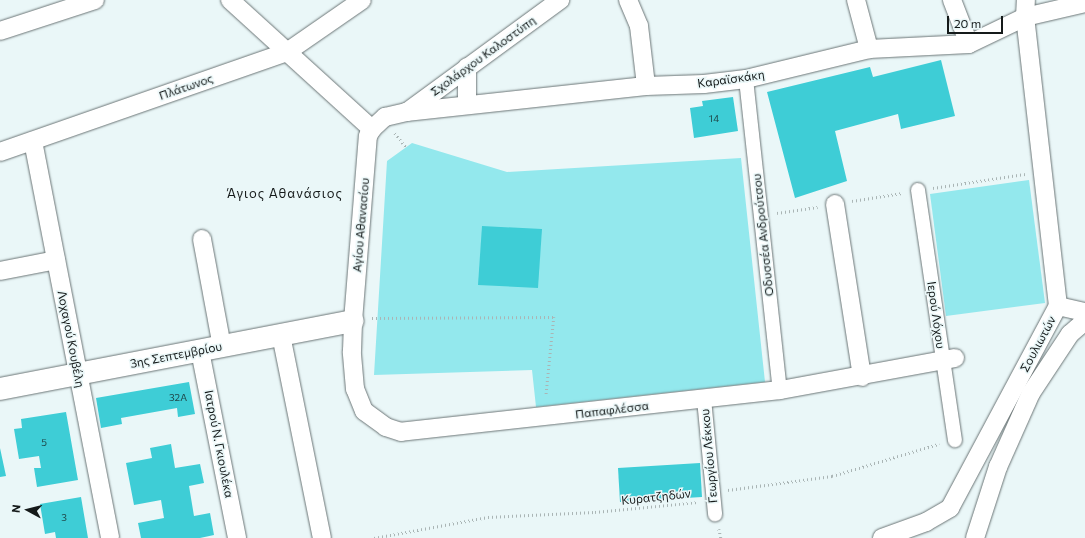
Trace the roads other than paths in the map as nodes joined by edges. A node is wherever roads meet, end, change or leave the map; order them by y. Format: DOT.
graph roads {
  1 [pos="95,0"];
  2 [pos="230,0"];
  3 [pos="362,0"];
  4 [pos="560,0"];
  5 [pos="628,0"];
  6 [pos="856,0"];
  7 [pos="952,0"];
  8 [pos="1085,3"];
  9 [pos="1026,9"];
  10 [pos="0,31"];
  11 [pos="969,44"];
  12 [pos="869,49"];
  13 [pos="287,52"];
  14 [pos="467,67"];
  15 [pos="746,79"];
  16 [pos="646,86"];
  17 [pos="467,105"];
  18 [pos="406,112"];
  19 [pos="372,129"];
  20 [pos="33,141"];
  21 [pos="0,152"];
  22 [pos="918,190"];
  23 [pos="835,204"];
  24 [pos="202,239"];
  25 [pos="56,260"];
  26 [pos="0,271"];
  27 [pos="1058,306"];
  28 [pos="1085,312"];
  29 [pos="353,321"];
  30 [pos="1085,321"];
  31 [pos="281,335"];
  32 [pos="222,346"];
  33 [pos="200,351"];
  34 [pos="949,360"];
  35 [pos="78,374"];
  36 [pos="862,377"];
  37 [pos="0,389"];
  38 [pos="780,390"];
  39 [pos="704,399"];
  40 [pos="955,440"];
  41 [pos="714,507"];
  42 [pos="110,538"];
  43 [pos="237,538"];
  44 [pos="322,538"];
  45 [pos="882,538"];
  46 [pos="975,538"];
  1 -- 10 [label="street"];
  2 -- 13 [label="street"];
  3 -- 13 [label="street, Πλάτωνος"];
  4 -- 14 [label="street, Σχολάρχου Καλοστύπη"];
  5 -- 16 [label="street"];
  6 -- 12 [label="street"];
  7 -- 11 [label="street"];
  8 -- 9 [label="street, Καραϊσκάκη"];
  9 -- 11 [label="street, Καραϊσκάκη"];
  9 -- 27 [label="street, Σουλιωτών"];
  11 -- 12 [label="street, Καραϊσκάκη"];
  12 -- 15 [label="street, Καραϊσκάκη"];
  13 -- 19 [label="street"];
  13 -- 20 [label="street, Πλάτωνος"];
  14 -- 17 [label="street"];
  14 -- 18 [label="street, Σχολάρχου Καλοστύπη"];
  15 -- 16 [label="street, Καραϊσκάκη"];
  15 -- 38 [label="street, Οδυσσέα Ανδρούτσου"];
  16 -- 17 [label="street, Καραϊσκάκη"];
  17 -- 18 [label="street, Καραϊσκάκη"];
  18 -- 19 [label="street, Καραϊσκάκη"];
  19 -- 29 [label="street, Αγίου Αθανασίου"];
  20 -- 21 [label="street, Πλάτωνος"];
  20 -- 25 [label="street, Λοχαγού Κουβέλη"];
  22 -- 34 [label="street, Ιερού Λόχου"];
  23 -- 36 [label="street"];
  24 -- 32 [label="street"];
  25 -- 26 [label="street"];
  25 -- 35 [label="street, Λοχαγού Κουβέλη"];
  27 -- 28 [label="street"];
  27 -- 45 [label="street, Σουλιωτών"];
  29 -- 31 [label="street, 3ης Σεπτεμβρίου"];
  29 -- 39 [label="street, Παπαφλέσσα"];
  30 -- 46 [label="street"];
  31 -- 32 [label="street, 3ης Σεπτεμβρίου"];
  31 -- 44 [label="street"];
  32 -- 33 [label="street, 3ης Σεπτεμβρίου"];
  33 -- 35 [label="street, 3ης Σεπτεμβρίου"];
  33 -- 43 [label="street, Ιατρού N. Γκιουλέκα"];
  34 -- 36 [label="street, Παπαφλέσσα"];
  34 -- 40 [label="street, Ιερού Λόχου"];
  35 -- 37 [label="street, 3ης Σεπτεμβρίου"];
  35 -- 42 [label="street, Λοχαγού Κουβέλη"];
  36 -- 38 [label="street, Παπαφλέσσα"];
  38 -- 39 [label="street, Παπαφλέσσα"];
  39 -- 41 [label="street, Γεωργίου Λέκκου"];
}
